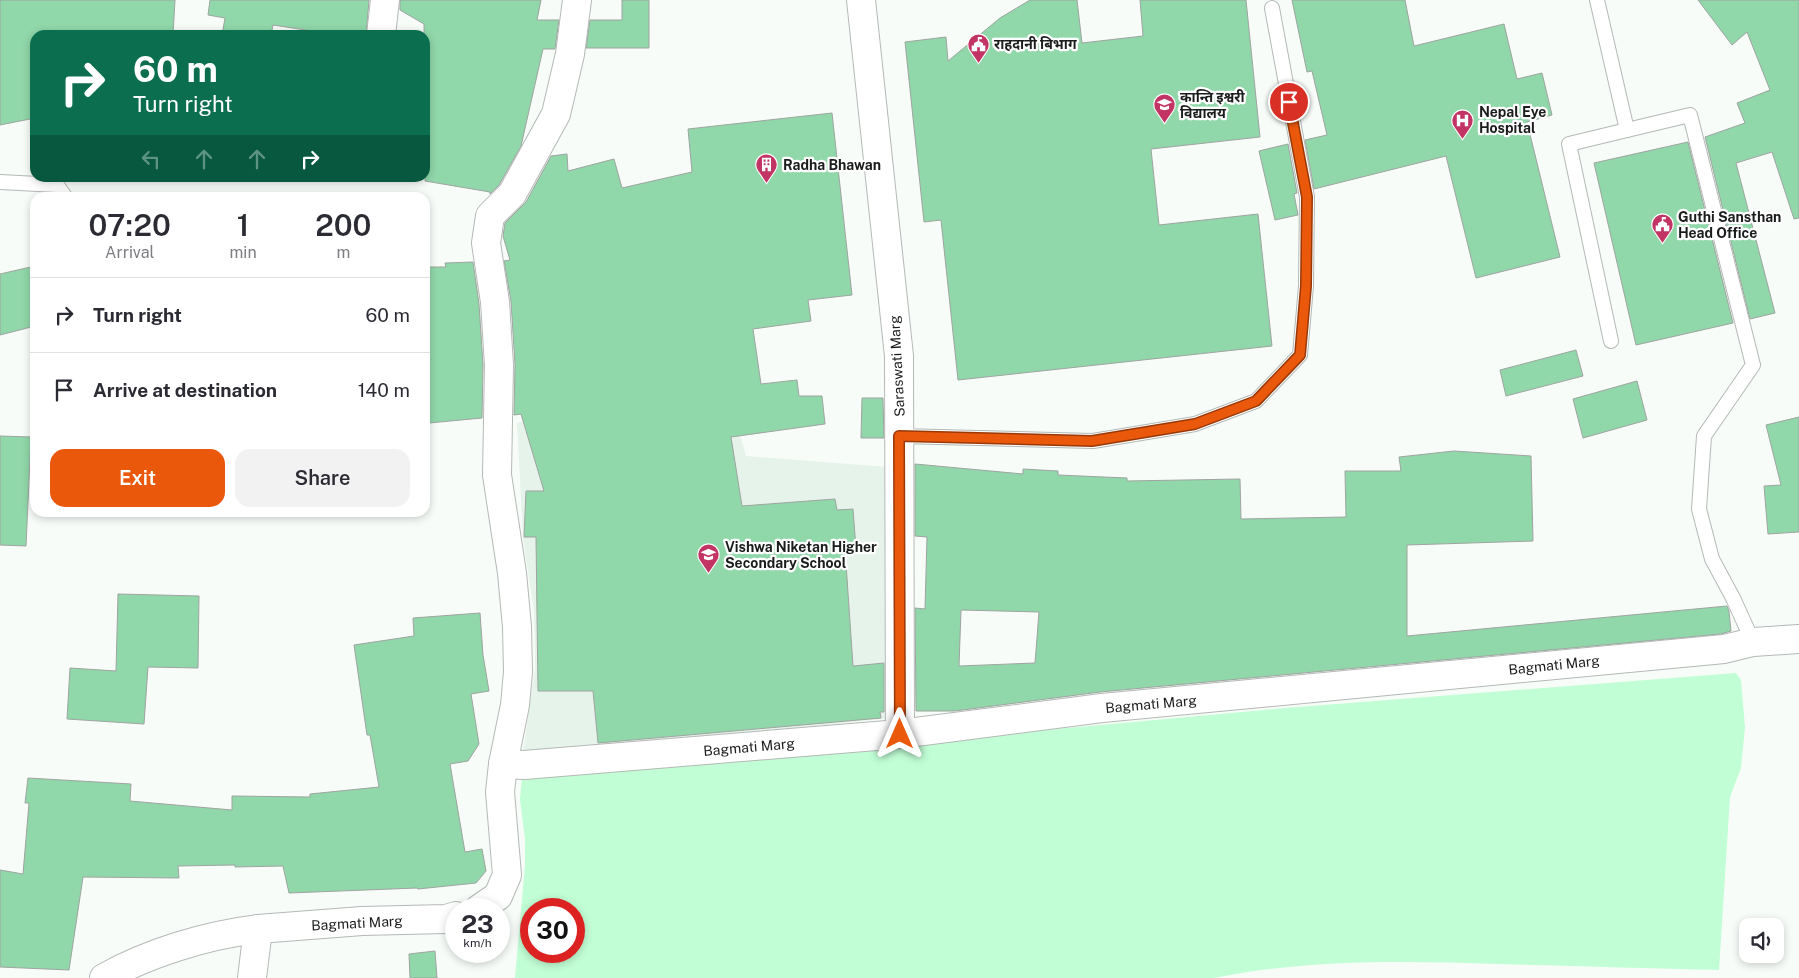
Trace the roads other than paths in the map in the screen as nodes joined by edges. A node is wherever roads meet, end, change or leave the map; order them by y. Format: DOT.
graph roads {
  1 [pos="385,0"];
  2 [pos="577,0"];
  3 [pos="861,0"];
  4 [pos="1597,0"];
  5 [pos="1272,8"];
  6 [pos="382,30"];
  7 [pos="1627,130"];
  8 [pos="0,182"];
  9 [pos="62,192"];
  10 [pos="1611,341"];
  11 [pos="899,436"];
  12 [pos="1799,639"];
  13 [pos="1753,642"];
  14 [pos="900,734"];
  15 [pos="503,764"];
  16 [pos="495,898"];
  17 [pos="445,919"];
  18 [pos="255,954"];
  19 [pos="104,978"];
  1 -- 6 [label="street"];
  2 -- 15 [label="street"];
  3 -- 11 [label="street, Saraswati Marg"];
  4 -- 7 [label="lane"];
  5 -- 11 [label="lane"];
  7 -- 10 [label="lane"];
  7 -- 13 [label="lane"];
  8 -- 9 [label="lane"];
  11 -- 14 [label="street, Saraswati Marg"];
  12 -- 13 [label="street, Bagmati Marg"];
  13 -- 14 [label="street, Bagmati Marg"];
  14 -- 15 [label="street, Bagmati Marg"];
  15 -- 16 [label="street"];
  17 -- 18 [label="street, Bagmati Marg"];
  18 -- 19 [label="street, Bagmati Marg"];
}
